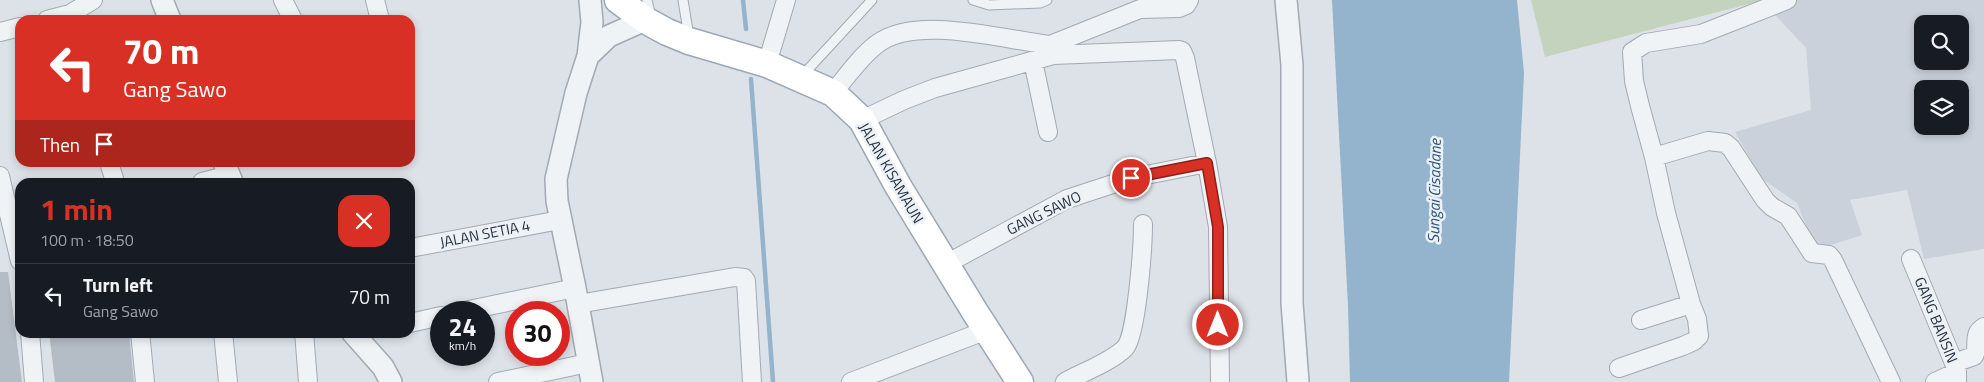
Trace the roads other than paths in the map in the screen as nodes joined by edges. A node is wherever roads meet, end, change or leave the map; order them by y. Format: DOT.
graph roads {
  1 [pos="93,0"];
  2 [pos="162,0"];
  3 [pos="283,0"];
  4 [pos="375,0"];
  5 [pos="590,0"];
  6 [pos="618,0"];
  7 [pos="683,0"];
  8 [pos="786,0"];
  9 [pos="872,0"];
  10 [pos="973,0"];
  11 [pos="1047,0"];
  12 [pos="1189,0"];
  13 [pos="1286,0"];
  14 [pos="1787,0"];
  15 [pos="74,15"];
  16 [pos="168,15"];
  17 [pos="290,15"];
  18 [pos="379,15"];
  19 [pos="648,15"];
  20 [pos="15,28"];
  21 [pos="0,32"];
  22 [pos="689,41"];
  23 [pos="1052,50"];
  24 [pos="588,56"];
  25 [pos="1033,61"];
  26 [pos="767,64"];
  27 [pos="801,77"];
  28 [pos="834,92"];
  29 [pos="862,120"];
  30 [pos="1048,132"];
  31 [pos="1654,157"];
  32 [pos="1207,163"];
  33 [pos="228,173"];
  34 [pos="0,176"];
  35 [pos="214,178"];
  36 [pos="10,218"];
  37 [pos="560,220"];
  38 [pos="1143,224"];
  39 [pos="15,240"];
  40 [pos="415,247"];
  41 [pos="1911,259"];
  42 [pos="946,264"];
  43 [pos="576,296"];
  44 [pos="1691,304"];
  45 [pos="495,307"];
  46 [pos="430,318"];
  47 [pos="1641,320"];
  48 [pos="415,322"];
  49 [pos="1984,328"];
  50 [pos="987,330"];
  51 [pos="30,338"];
  52 [pos="141,338"];
  53 [pos="224,338"];
  54 [pos="304,338"];
  55 [pos="362,338"];
  56 [pos="1619,368"];
  57 [pos="590,373"];
  58 [pos="1956,373"];
  59 [pos="34,382"];
  60 [pos="145,382"];
  61 [pos="228,382"];
  62 [pos="308,382"];
  63 [pos="391,382"];
  64 [pos="498,382"];
  65 [pos="752,382"];
  66 [pos="851,382"];
  67 [pos="1020,382"];
  68 [pos="1065,382"];
  69 [pos="1220,382"];
  70 [pos="1298,382"];
  71 [pos="1891,382"];
  72 [pos="1935,382"];
  1 -- 15 [label="street"];
  2 -- 16 [label="street"];
  3 -- 17 [label="street"];
  4 -- 18 [label="street"];
  5 -- 24 [label="street"];
  6 -- 19 [label="main road, JALAN KISAMAUN"];
  7 -- 22 [label="lane"];
  8 -- 26 [label="street"];
  9 -- 27 [label="lane"];
  10 -- 11 [label="lane"];
  12 -- 23 [label="street"];
  13 -- 70 [label="street"];
  14 -- 31 [label="street"];
  19 -- 22 [label="main road, JALAN KISAMAUN"];
  19 -- 24 [label="street"];
  20 -- 21 [label="street"];
  22 -- 26 [label="main road, JALAN KISAMAUN"];
  23 -- 25 [label="street"];
  23 -- 28 [label="street"];
  23 -- 32 [label="street"];
  24 -- 37 [label="street"];
  25 -- 29 [label="street"];
  25 -- 30 [label="street"];
  26 -- 27 [label="main road, JALAN KISAMAUN"];
  27 -- 28 [label="main road, JALAN KISAMAUN"];
  28 -- 29 [label="main road, JALAN KISAMAUN"];
  29 -- 42 [label="main road, JALAN KISAMAUN"];
  31 -- 44 [label="street"];
  31 -- 71 [label="street"];
  32 -- 42 [label="street, GANG SAWO"];
  32 -- 69 [label="street"];
  33 -- 35 [label="street"];
  34 -- 36 [label="street"];
  36 -- 39 [label="street"];
  37 -- 40 [label="street, JALAN SETIA 4"];
  37 -- 43 [label="street"];
  38 -- 68 [label="street"];
  41 -- 58 [label="street, GANG BANSIN"];
  42 -- 50 [label="main road, JALAN KISAMAUN"];
  43 -- 45 [label="street"];
  43 -- 57 [label="street"];
  43 -- 65 [label="street"];
  44 -- 47 [label="street"];
  44 -- 56 [label="street"];
  46 -- 48 [label="street"];
  49 -- 58 [label="street"];
  50 -- 66 [label="street"];
  50 -- 67 [label="main road, JALAN KISAMAUN"];
  51 -- 59 [label="street"];
  52 -- 60 [label="street"];
  53 -- 61 [label="street"];
  54 -- 62 [label="street"];
  55 -- 63 [label="street"];
  57 -- 64 [label="street"];
  58 -- 72 [label="street"];
}
